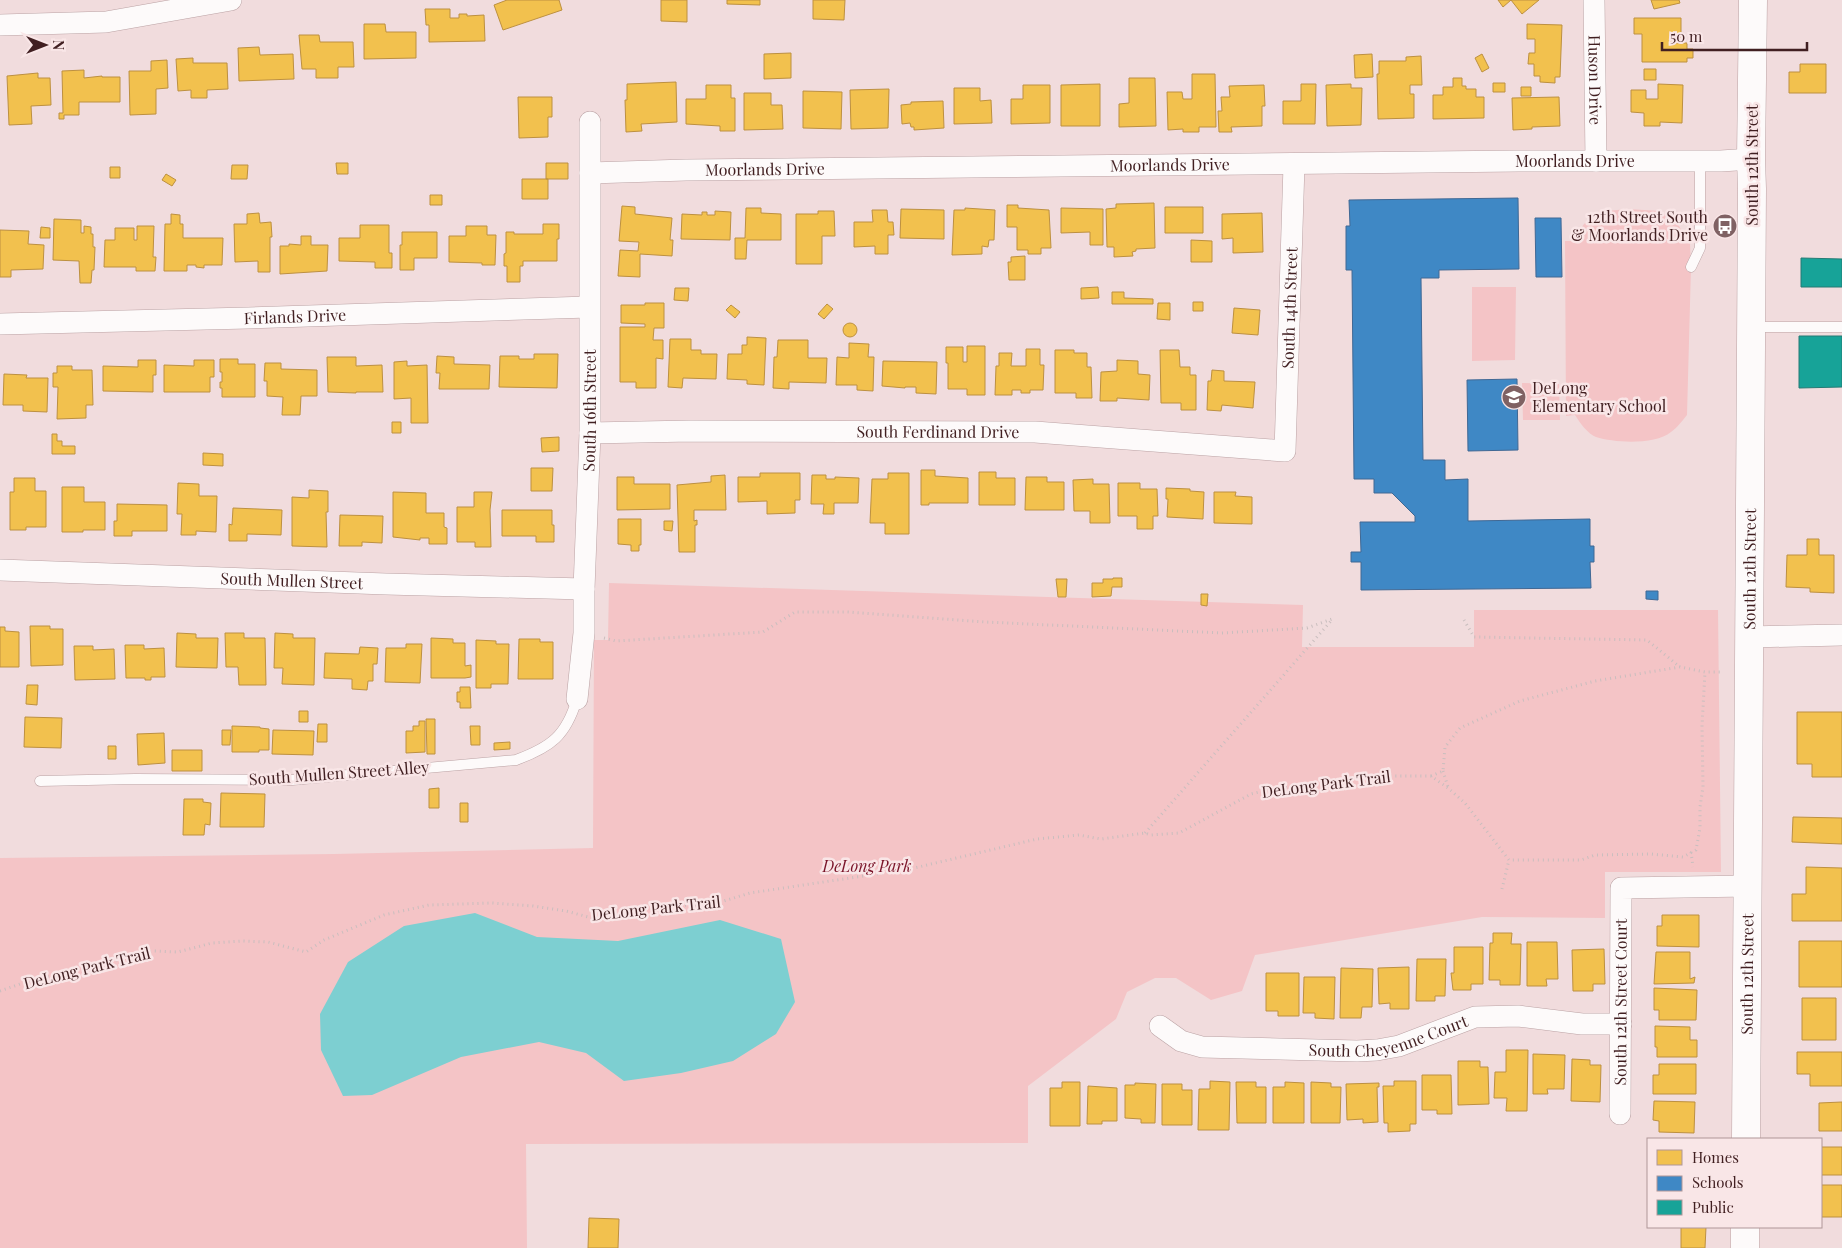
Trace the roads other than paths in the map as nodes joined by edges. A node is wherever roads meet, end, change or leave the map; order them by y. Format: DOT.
graph roads {
  1 [pos="231,0"];
  2 [pos="1594,0"];
  3 [pos="1753,0"];
  4 [pos="0,25"];
  5 [pos="590,122"];
  6 [pos="1751,159"];
  7 [pos="1596,161"];
  8 [pos="1700,161"];
  9 [pos="1294,165"];
  10 [pos="590,173"];
  11 [pos="1691,267"];
  12 [pos="589,307"];
  13 [pos="0,324"];
  14 [pos="1842,327"];
  15 [pos="1750,328"];
  16 [pos="590,433"];
  17 [pos="1285,451"];
  18 [pos="0,570"];
  19 [pos="584,589"];
  20 [pos="1842,636"];
  21 [pos="1749,637"];
  22 [pos="577,699"];
  23 [pos="40,781"];
  24 [pos="1748,886"];
  25 [pos="1621,1024"];
  26 [pos="1160,1026"];
  27 [pos="1620,1114"];
  28 [pos="1746,1138"];
  29 [pos="1745,1228"];
  30 [pos="1745,1248"];
  1 -- 4 [label="street"];
  2 -- 7 [label="street, Huson Drive"];
  3 -- 6 [label="main road, South 12th Street"];
  5 -- 10 [label="street, South 16th Street"];
  6 -- 8 [label="street, Moorlands Drive"];
  6 -- 15 [label="main road, South 12th Street"];
  7 -- 8 [label="street, Moorlands Drive"];
  7 -- 9 [label="street, Moorlands Drive"];
  8 -- 11 [label="lane"];
  9 -- 10 [label="street, Moorlands Drive"];
  9 -- 17 [label="street, South 14th Street"];
  10 -- 12 [label="street, South 16th Street"];
  12 -- 13 [label="street, Firlands Drive"];
  12 -- 16 [label="street, South 16th Street"];
  14 -- 15 [label="lane"];
  15 -- 21 [label="main road, South 12th Street"];
  16 -- 17 [label="street, South Ferdinand Drive"];
  16 -- 19 [label="street, South 16th Street"];
  18 -- 19 [label="street, South Mullen Street"];
  19 -- 22 [label="street, South 16th Street"];
  20 -- 21 [label="street"];
  21 -- 24 [label="main road, South 12th Street"];
  22 -- 23 [label="lane, South Mullen Street Alley"];
  24 -- 25 [label="street, South 12th Street Court"];
  24 -- 28 [label="main road, South 12th Street"];
  25 -- 26 [label="street, South Cheyenne Court"];
  25 -- 27 [label="street, South 12th Street Court"];
  29 -- 30 [label="main road"];
}
